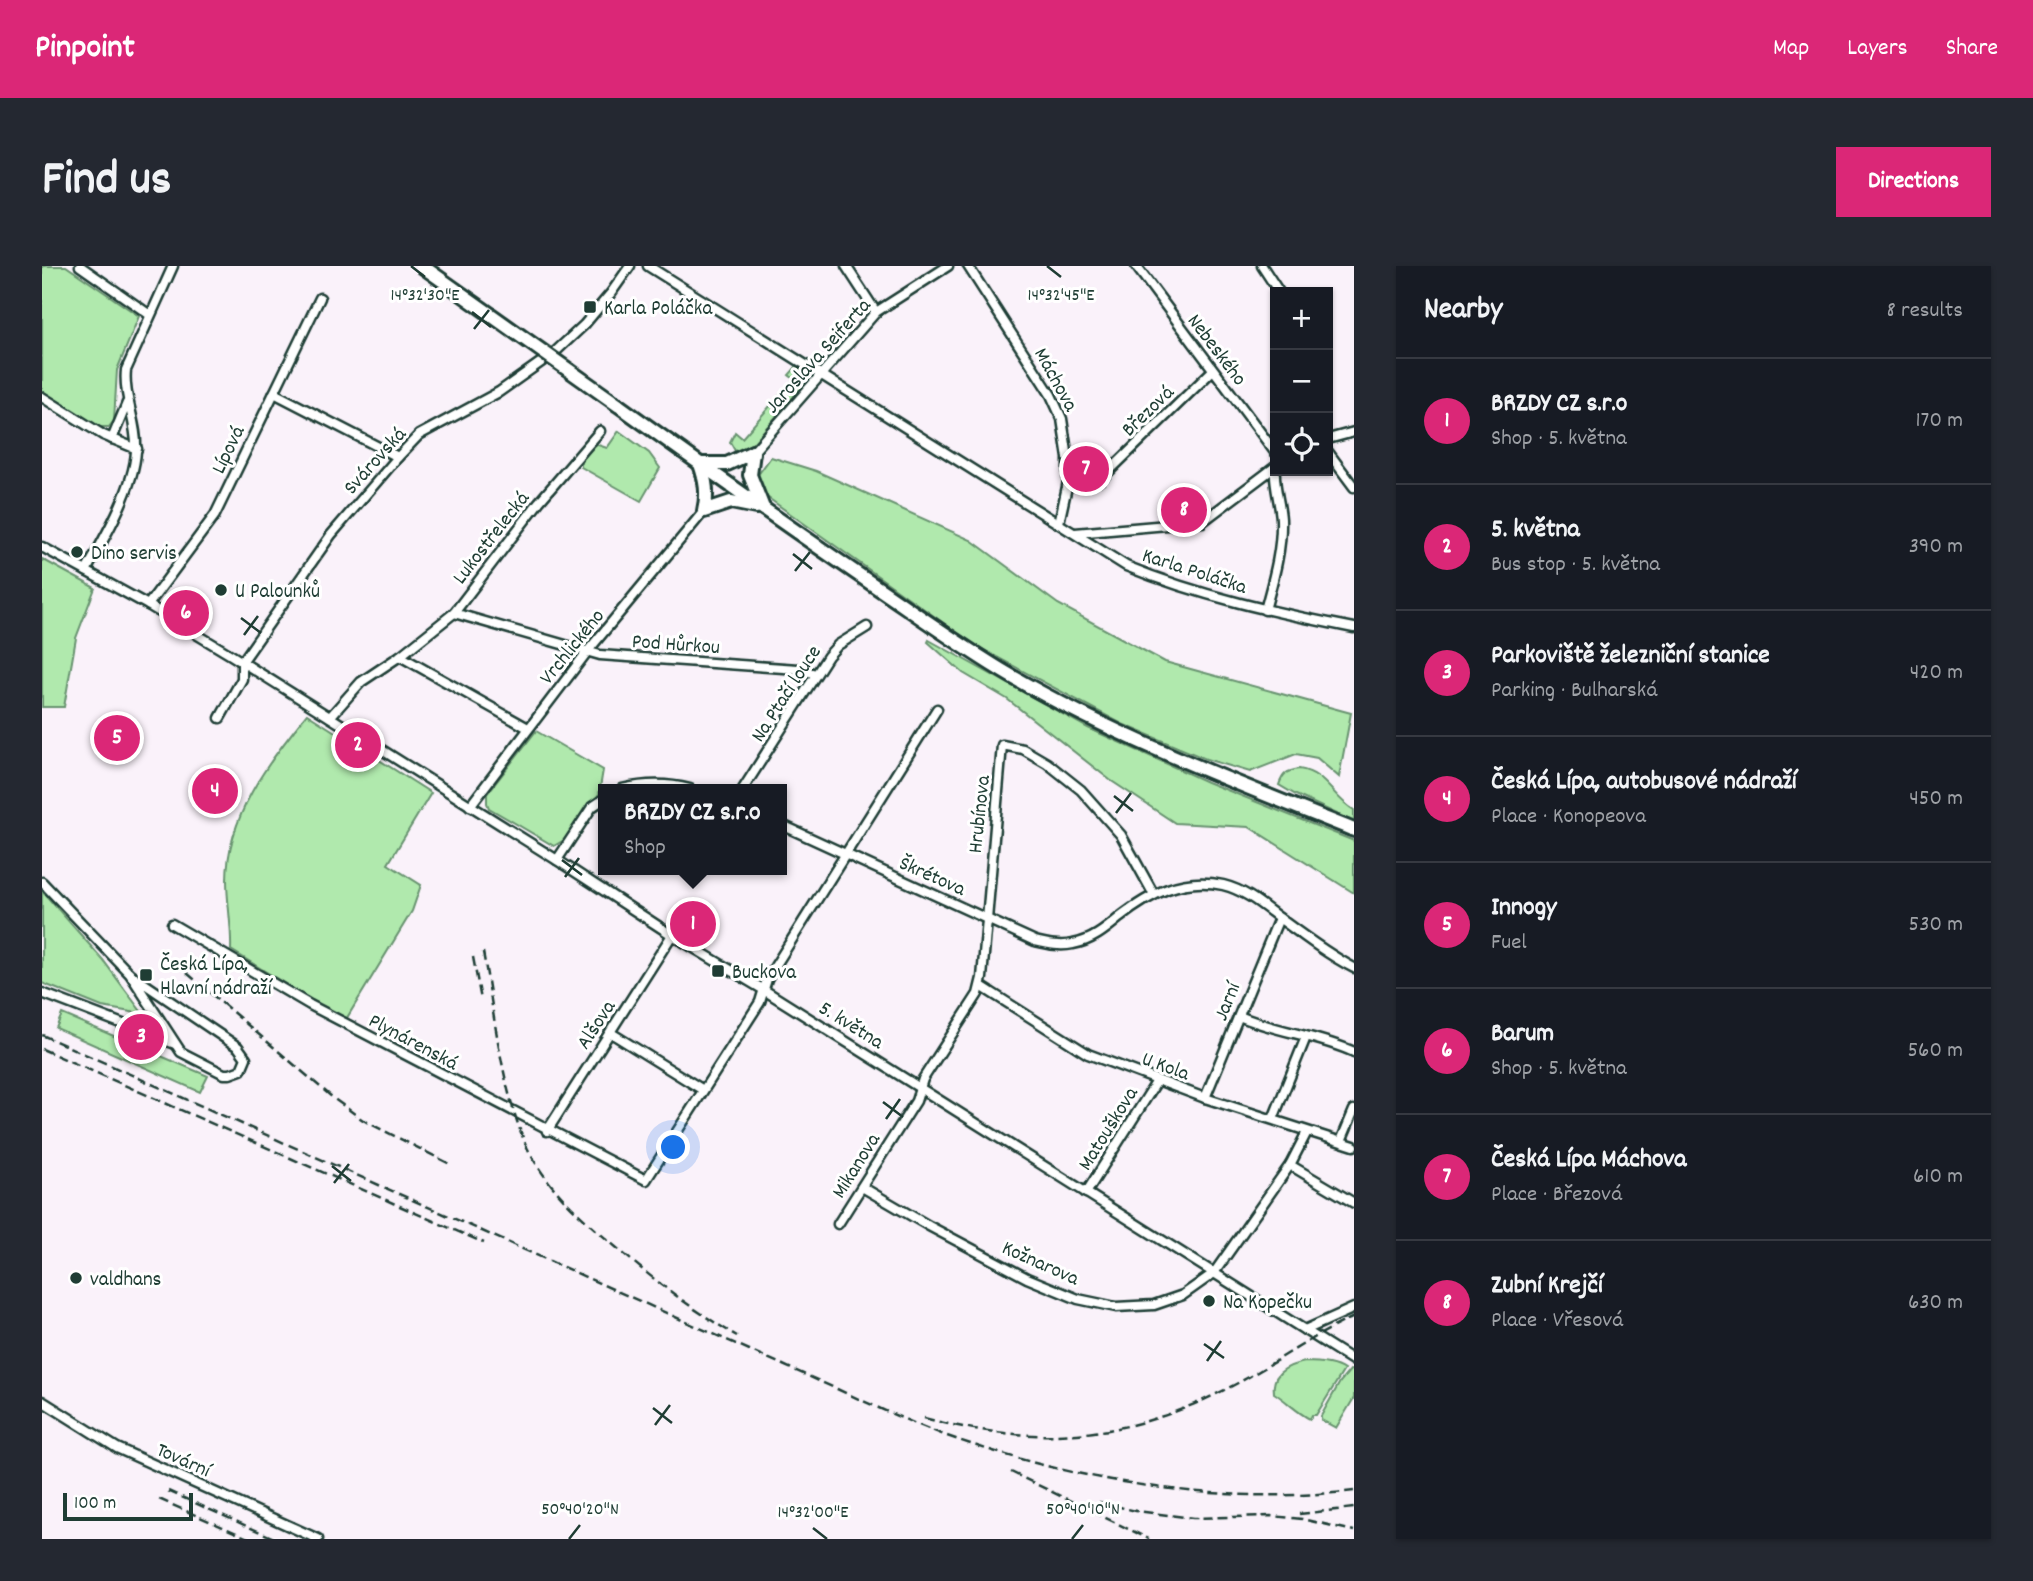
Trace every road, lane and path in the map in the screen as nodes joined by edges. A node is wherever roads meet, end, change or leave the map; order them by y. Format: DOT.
graph roads {
  1 [pos="80,266"];
  2 [pos="173,266"];
  3 [pos="422,266"];
  4 [pos="629,266"];
  5 [pos="648,266"];
  6 [pos="846,266"];
  7 [pos="948,266"];
  8 [pos="968,266"];
  9 [pos="1136,266"];
  10 [pos="1262,266"];
  11 [pos="1276,287"];
  12 [pos="320,298"];
  13 [pos="876,312"];
  14 [pos="150,315"];
  15 [pos="1212,370"];
  16 [pos="821,374"];
  17 [pos="274,393"];
  18 [pos="42,397"];
  19 [pos="128,401"];
  20 [pos="600,431"];
  21 [pos="1354,432"];
  22 [pos="1333,438"];
  23 [pos="112,439"];
  24 [pos="1270,445"];
  25 [pos="137,449"];
  26 [pos="753,452"];
  27 [pos="398,457"];
  28 [pos="1333,459"];
  29 [pos="700,464"];
  30 [pos="1270,472"];
  31 [pos="1274,476"];
  32 [pos="1068,482"];
  33 [pos="1354,487"];
  34 [pos="763,509"];
  35 [pos="704,511"];
  36 [pos="1059,523"];
  37 [pos="1075,533"];
  38 [pos="42,547"];
  39 [pos="86,571"];
  40 [pos="148,605"];
  41 [pos="1265,610"];
  42 [pos="454,613"];
  43 [pos="867,627"];
  44 [pos="1354,628"];
  45 [pos="587,652"];
  46 [pos="400,656"];
  47 [pos="242,662"];
  48 [pos="816,674"];
  49 [pos="937,709"];
  50 [pos="330,717"];
  51 [pos="220,718"];
  52 [pos="528,728"];
  53 [pos="640,784"];
  54 [pos="659,784"];
  55 [pos="746,784"];
  56 [pos="598,803"];
  57 [pos="470,806"];
  58 [pos="787,827"];
  59 [pos="1354,830"];
  60 [pos="845,856"];
  61 [pos="557,860"];
  62 [pos="42,882"];
  63 [pos="1153,893"];
  64 [pos="985,917"];
  65 [pos="1279,918"];
  66 [pos="172,924"];
  67 [pos="672,936"];
  68 [pos="1354,968"];
  69 [pos="130,974"];
  70 [pos="981,986"];
  71 [pos="764,990"];
  72 [pos="42,993"];
  73 [pos="1239,1016"];
  74 [pos="611,1033"];
  75 [pos="1306,1037"];
  76 [pos="175,1044"];
  77 [pos="1354,1052"];
  78 [pos="1157,1081"];
  79 [pos="920,1088"];
  80 [pos="703,1090"];
  81 [pos="1205,1098"];
  82 [pos="1354,1110"];
  83 [pos="1273,1119"];
  84 [pos="547,1131"];
  85 [pos="1307,1132"];
  86 [pos="1341,1141"];
  87 [pos="1354,1146"];
  88 [pos="1290,1165"];
  89 [pos="862,1187"];
  90 [pos="1086,1193"];
  91 [pos="1354,1203"];
  92 [pos="838,1224"];
  93 [pos="1214,1273"];
  94 [pos="1354,1308"];
  95 [pos="1305,1330"];
  96 [pos="1354,1361"];
  97 [pos="42,1401"];
  98 [pos="318,1539"];
  1 -- 14 [label="street"];
  2 -- 14 [label="street"];
  3 -- 29 [label="main road, bridge"];
  4 -- 27 [label="street, Svárovská"];
  5 -- 16 [label="street, Karla Poláčka"];
  6 -- 13 [label="street"];
  7 -- 13 [label="street, Jaroslava Seiferta"];
  8 -- 32 [label="street, Máchova"];
  9 -- 15 [label="street, Nebeského"];
  10 -- 11 [label="street"];
  12 -- 17 [label="street, Lípová"];
  13 -- 16 [label="street, Jaroslava Seiferta"];
  14 -- 19 [label="street"];
  15 -- 24 [label="street, Nebeského"];
  15 -- 32 [label="street, Březová"];
  16 -- 26 [label="street, Jaroslava Seiferta"];
  16 -- 36 [label="street, Karla Poláčka"];
  17 -- 27 [label="street"];
  17 -- 40 [label="street, Lípová"];
  18 -- 23 [label="street"];
  19 -- 23 [label="street"];
  19 -- 25 [label="street"];
  20 -- 42 [label="street, Lukostřelecká"];
  21 -- 22 [label="street"];
  23 -- 25 [label="street"];
  25 -- 39 [label="street"];
  26 -- 29 [label="main road"];
  26 -- 34 [label="main road"];
  27 -- 47 [label="street, Svárovská"];
  28 -- 33 [label="street"];
  29 -- 34 [label="main road"];
  29 -- 35 [label="main road"];
  30 -- 37 [label="street"];
  31 -- 41 [label="street"];
  32 -- 36 [label="street, Máchova"];
  34 -- 35 [label="main road"];
  34 -- 59 [label="main road"];
  35 -- 45 [label="street, Vrchlického"];
  36 -- 37 [label="street, Karla Poláčka"];
  37 -- 41 [label="street, Karla Poláčka"];
  38 -- 39 [label="street, 5. května"];
  39 -- 40 [label="street, 5. května"];
  40 -- 47 [label="street, 5. května"];
  41 -- 44 [label="street, Karla Poláčka"];
  42 -- 45 [label="street, Pod Hůrkou"];
  42 -- 46 [label="street, Lukostřelecká"];
  43 -- 48 [label="street, Na Ptačí louce"];
  45 -- 48 [label="street, Pod Hůrkou"];
  45 -- 52 [label="street, Vrchlického"];
  46 -- 50 [label="street, Lukostřelecká"];
  46 -- 52 [label="street"];
  47 -- 50 [label="street, 5. května"];
  47 -- 51 [label="street, Svárovská"];
  48 -- 55 [label="street, Na Ptačí louce"];
  49 -- 60 [label="street"];
  50 -- 57 [label="street, 5. května"];
  52 -- 57 [label="street, Vrchlického"];
  53 -- 54 [label="street"];
  56 -- 61 [label="street"];
  57 -- 61 [label="street, 5. května"];
  58 -- 60 [label="street, Škrétova"];
  60 -- 64 [label="street, Škrétova"];
  60 -- 71 [label="street"];
  61 -- 67 [label="street, 5. května"];
  62 -- 69 [label="street"];
  63 -- 64 [label="street, Škrétova"];
  63 -- 64 [label="street, Hrubínova"];
  63 -- 65 [label="street"];
  64 -- 70 [label="street, Hrubínova"];
  65 -- 68 [label="street"];
  65 -- 73 [label="street, Jarní"];
  66 -- 84 [label="street, Plynárenská"];
  67 -- 71 [label="street, 5. května"];
  67 -- 74 [label="street, Alšova"];
  69 -- 76 [label="street"];
  69 -- 76 [label="street"];
  70 -- 78 [label="street, U Kola"];
  70 -- 79 [label="street, Hrubínova"];
  71 -- 79 [label="street, 5. května"];
  71 -- 80 [label="street"];
  72 -- 76 [label="street"];
  73 -- 75 [label="street"];
  73 -- 81 [label="street, Jarní"];
  74 -- 80 [label="street"];
  74 -- 84 [label="street, Alšova"];
  75 -- 77 [label="street"];
  75 -- 83 [label="street"];
  78 -- 81 [label="street, U Kola"];
  78 -- 90 [label="street, Matouškova"];
  79 -- 89 [label="street, Mikanova"];
  79 -- 90 [label="street, 5. května"];
  80 -- 84 [label="street, Plynárenská"];
  81 -- 83 [label="street, U Kola"];
  82 -- 86 [label="street"];
  83 -- 85 [label="street, U Kola"];
  85 -- 86 [label="street, U Kola"];
  85 -- 88 [label="street"];
  86 -- 87 [label="street, U Kola"];
  88 -- 91 [label="street"];
  88 -- 93 [label="street"];
  89 -- 92 [label="street, Mikanova"];
  89 -- 93 [label="street, Kožnarova"];
  90 -- 93 [label="street, 5. května"];
  93 -- 95 [label="street, 5. května"];
  94 -- 95 [label="street"];
  95 -- 96 [label="street, 5. května"];
  97 -- 98 [label="street, Tovární"];
}
